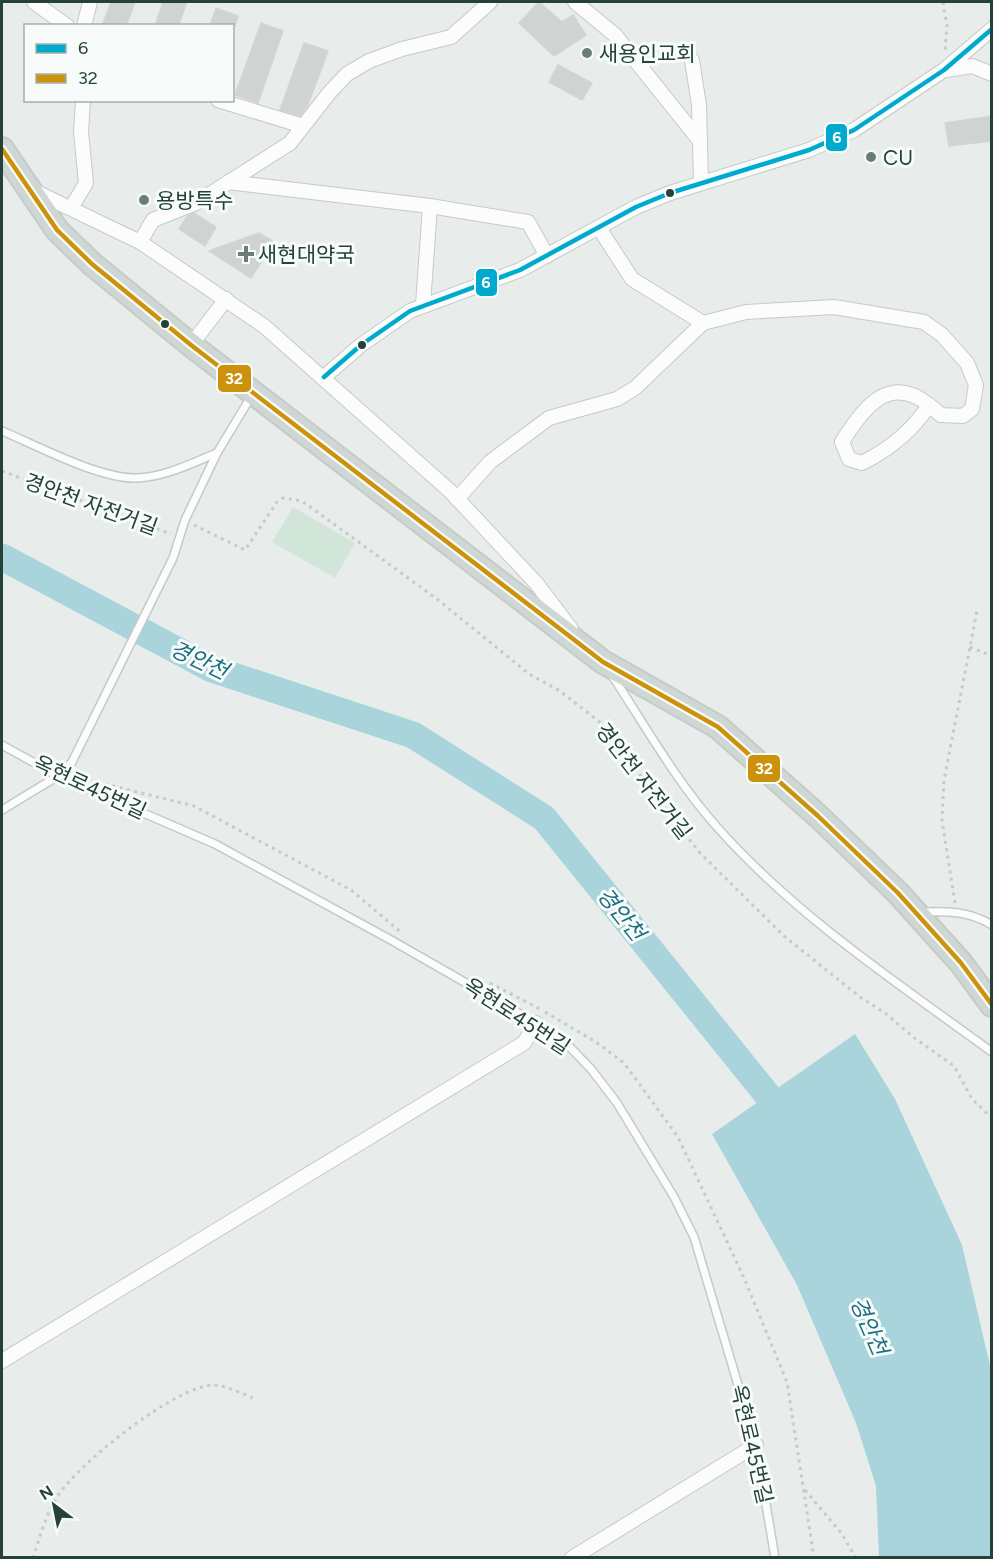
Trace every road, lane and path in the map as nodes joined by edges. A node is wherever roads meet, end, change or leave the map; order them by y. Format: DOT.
graph roads {
  1 [pos="34,2"];
  2 [pos="90,2"];
  3 [pos="490,2"];
  4 [pos="575,2"];
  5 [pos="943,2"];
  6 [pos="64,24"];
  7 [pos="84,24"];
  8 [pos="947,26"];
  9 [pos="992,29"];
  10 [pos="692,60"];
  11 [pos="944,70"];
  12 [pos="992,74"];
  13 [pos="83,102"];
  14 [pos="225,102"];
  15 [pos="303,126"];
  16 [pos="700,141"];
  17 [pos="2,149"];
  18 [pos="228,182"];
  19 [pos="701,182"];
  20 [pos="26,188"];
  21 [pos="430,206"];
  22 [pos="71,208"];
  23 [pos="599,228"];
  24 [pos="140,242"];
  25 [pos="547,256"];
  26 [pos="226,299"];
  27 [pos="423,305"];
  28 [pos="703,322"];
  29 [pos="191,345"];
  30 [pos="324,376"];
  31 [pos="252,394"];
  32 [pos="929,405"];
  33 [pos="2,431"];
  34 [pos="217,453"];
  35 [pos="2,471"];
  36 [pos="457,499"];
  37 [pos="185,520"];
  38 [pos="180,537"];
  39 [pos="977,611"];
  40 [pos="969,647"];
  41 [pos="595,656"];
  42 [pos="992,656"];
  43 [pos="2,745"];
  44 [pos="58,776"];
  45 [pos="2,810"];
  46 [pos="955,911"];
  47 [pos="916,912"];
  48 [pos="992,925"];
  49 [pos="992,1005"];
  50 [pos="536,1023"];
  51 [pos="992,1052"];
  52 [pos="992,1118"];
  53 [pos="2,1361"];
  54 [pos="253,1398"];
  55 [pos="756,1445"];
  56 [pos="33,1557"];
  57 [pos="572,1557"];
  58 [pos="775,1557"];
  59 [pos="814,1557"];
  60 [pos="856,1557"];
  1 -- 6 [label="street"];
  2 -- 7 [label="street"];
  3 -- 15 [label="street"];
  4 -- 16 [label="street"];
  5 -- 8 [label="path"];
  9 -- 11 [label="street"];
  10 -- 16 [label="street"];
  11 -- 12 [label="street"];
  11 -- 19 [label="street"];
  13 -- 22 [label="street"];
  14 -- 15 [label="street"];
  15 -- 18 [label="street"];
  16 -- 19 [label="street"];
  17 -- 20 [label="main road"];
  18 -- 21 [label="street"];
  18 -- 24 [label="street"];
  19 -- 23 [label="street"];
  20 -- 22 [label="street"];
  20 -- 29 [label="main road"];
  21 -- 25 [label="street"];
  21 -- 27 [label="street"];
  22 -- 24 [label="street"];
  23 -- 25 [label="street"];
  23 -- 28 [label="street"];
  24 -- 26 [label="street"];
  25 -- 27 [label="street"];
  26 -- 29 [label="street"];
  26 -- 30 [label="street"];
  27 -- 30 [label="street"];
  28 -- 32 [label="street"];
  28 -- 36 [label="street"];
  29 -- 31 [label="main road"];
  30 -- 36 [label="street"];
  31 -- 34 [label="lane"];
  31 -- 41 [label="main road"];
  32 -- 32 [label="street"];
  33 -- 34 [label="lane"];
  34 -- 37 [label="lane"];
  35 -- 38 [label="path, 경안천 자전거길"];
  36 -- 41 [label="street"];
  37 -- 38 [label="lane"];
  37 -- 52 [label="path, 경안천 자전거길"];
  38 -- 44 [label="lane"];
  39 -- 40 [label="path"];
  40 -- 42 [label="path"];
  40 -- 46 [label="path"];
  41 -- 47 [label="main road"];
  41 -- 51 [label="lane"];
  43 -- 44 [label="lane, 옥현로45번길"];
  44 -- 45 [label="lane"];
  44 -- 50 [label="lane, 옥현로45번길"];
  46 -- 47 [label="lane"];
  46 -- 48 [label="lane"];
  47 -- 49 [label="main road"];
  50 -- 53 [label="street"];
  50 -- 55 [label="lane, 옥현로45번길"];
  54 -- 56 [label="path"];
  55 -- 57 [label="street"];
  55 -- 58 [label="lane, 옥현로45번길"];
  59 -- 60 [label="path"];
}
